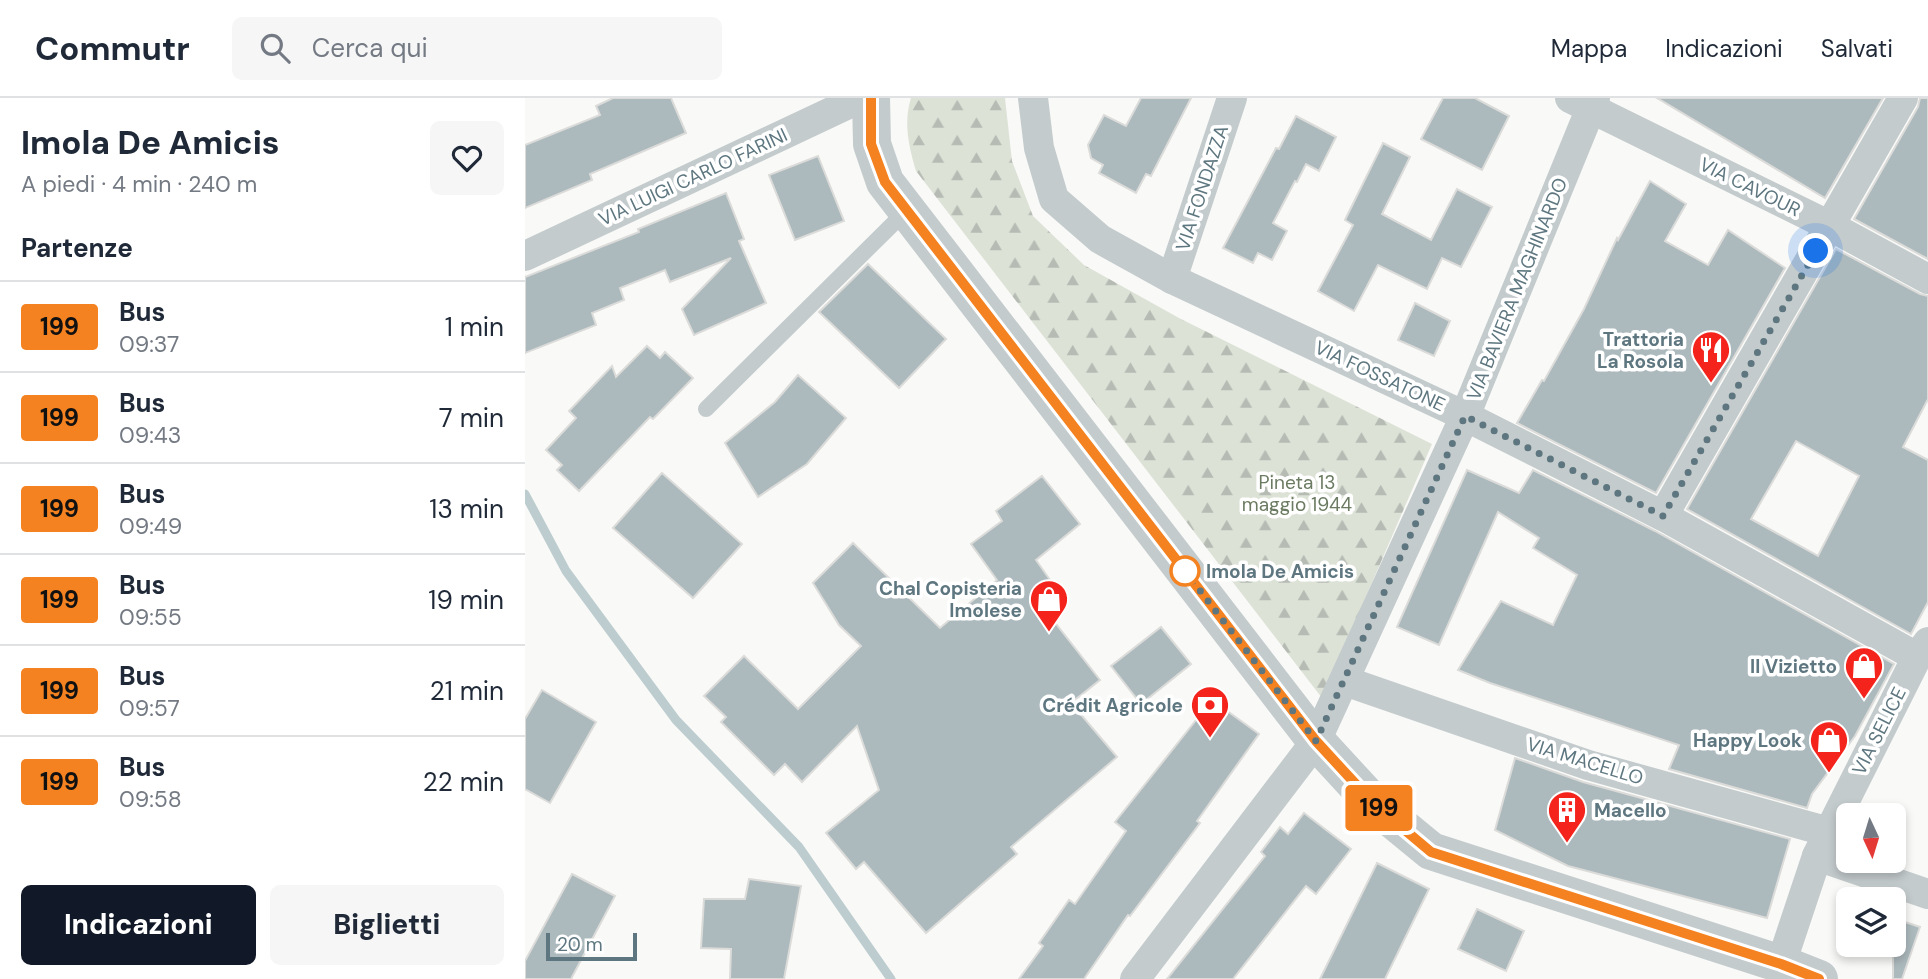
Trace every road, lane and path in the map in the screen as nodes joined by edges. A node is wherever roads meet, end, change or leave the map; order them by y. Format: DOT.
graph roads {
  1 [pos="862,98"];
  2 [pos="871,98"];
  3 [pos="1033,98"];
  4 [pos="1232,98"];
  5 [pos="1903,98"];
  6 [pos="1585,101"];
  7 [pos="907,210"];
  8 [pos="1830,226"];
  9 [pos="525,256"];
  10 [pos="1173,279"];
  11 [pos="1928,279"];
  12 [pos="706,409"];
  13 [pos="1465,416"];
  14 [pos="1663,516"];
  15 [pos="1922,649"];
  16 [pos="1345,681"];
  17 [pos="1316,741"];
  18 [pos="1823,844"];
  19 [pos="1928,894"];
  20 [pos="1778,972"];
  21 [pos="1135,979"];
  22 [pos="1819,979"];
  1 -- 9 [label="street, VIA LUIGI CARLO FARINI"];
  2 -- 7 [label="street"];
  3 -- 10 [label="street, VIA FOSSATONE"];
  4 -- 10 [label="street, VIA FONDAZZA"];
  5 -- 8 [label="street"];
  6 -- 8 [label="street, VIA CAVOUR"];
  6 -- 13 [label="street, VIA BAVIERA MAGHINARDO"];
  7 -- 12 [label="lane"];
  7 -- 17 [label="street"];
  8 -- 11 [label="street, VIA CAVOUR"];
  8 -- 14 [label="street"];
  10 -- 13 [label="street, VIA FOSSATONE"];
  13 -- 14 [label="street, VIA FOSSATONE"];
  13 -- 16 [label="street, VIA BAVIERA MAGHINARDO"];
  14 -- 15 [label="street, VIA FOSSATONE"];
  15 -- 18 [label="street, VIA SELICE"];
  16 -- 17 [label="street, VIA BAVIERA MAGHINARDO"];
  16 -- 18 [label="street, VIA MACELLO"];
  17 -- 20 [label="street"];
  17 -- 21 [label="street, VIA BAVIERA MAGHINARDO"];
  18 -- 19 [label="street, VIA MACELLO"];
  18 -- 20 [label="street, VIA SELICE"];
  20 -- 22 [label="street"];
}
